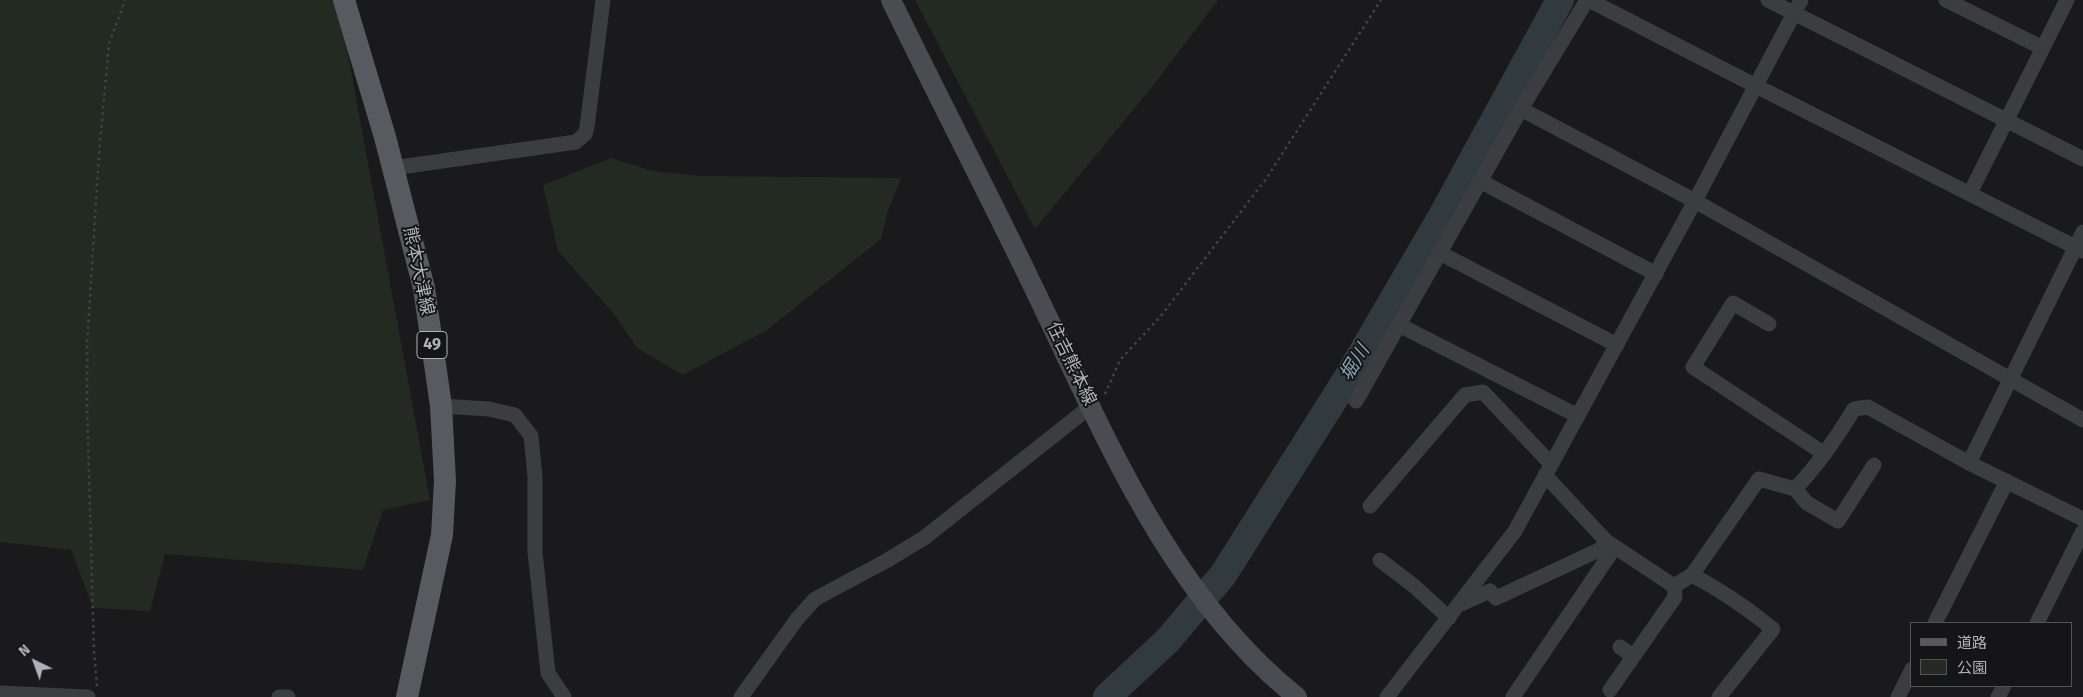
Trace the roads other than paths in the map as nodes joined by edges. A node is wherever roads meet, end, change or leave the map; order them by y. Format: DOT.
graph roads {
  1 [pos="344,0"];
  2 [pos="604,0"];
  3 [pos="891,0"];
  4 [pos="1588,0"];
  5 [pos="1768,0"];
  6 [pos="1946,0"];
  7 [pos="2067,0"];
  8 [pos="1797,6"];
  9 [pos="2043,48"];
  10 [pos="1756,86"];
  11 [pos="1521,109"];
  12 [pos="2006,120"];
  13 [pos="2083,159"];
  14 [pos="393,168"];
  15 [pos="1480,181"];
  16 [pos="1970,193"];
  17 [pos="1695,202"];
  18 [pos="2083,232"];
  19 [pos="2079,249"];
  20 [pos="1440,253"];
  21 [pos="1656,274"];
  22 [pos="1769,324"];
  23 [pos="1399,325"];
  24 [pos="1617,346"];
  25 [pos="2010,380"];
  26 [pos="1356,401"];
  27 [pos="441,406"];
  28 [pos="1091,406"];
  29 [pos="1578,416"];
  30 [pos="2083,420"];
  31 [pos="1823,453"];
  32 [pos="1968,463"];
  33 [pos="1874,464"];
  34 [pos="1549,469"];
  35 [pos="2007,481"];
  36 [pos="1794,489"];
  37 [pos="1370,506"];
  38 [pos="2083,519"];
  39 [pos="2083,531"];
  40 [pos="1611,544"];
  41 [pos="1380,560"];
  42 [pos="1692,575"];
  43 [pos="1674,586"];
  44 [pos="1459,604"];
  45 [pos="1449,618"];
  46 [pos="1936,622"];
  47 [pos="2038,622"];
  48 [pos="1620,647"];
  49 [pos="1633,656"];
  50 [pos="1910,673"];
  51 [pos="1610,690"];
  52 [pos="0,693"];
  53 [pos="92,693"];
  54 [pos="279,697"];
  55 [pos="288,697"];
  56 [pos="407,697"];
  57 [pos="564,697"];
  58 [pos="741,697"];
  59 [pos="1297,697"];
  60 [pos="1387,697"];
  61 [pos="1513,697"];
  62 [pos="1719,697"];
  63 [pos="1898,697"];
  1 -- 14 [label="main road, 熊本大津線 / 49"];
  2 -- 14 [label="street"];
  3 -- 28 [label="main road, 住吉熊本線"];
  4 -- 10 [label="street"];
  4 -- 11 [label="street"];
  5 -- 8 [label="street"];
  6 -- 9 [label="street"];
  7 -- 9 [label="street"];
  8 -- 10 [label="street"];
  8 -- 12 [label="street"];
  9 -- 12 [label="street"];
  10 -- 16 [label="street"];
  10 -- 17 [label="street"];
  11 -- 15 [label="street"];
  11 -- 17 [label="street"];
  12 -- 13 [label="street"];
  12 -- 16 [label="street"];
  14 -- 27 [label="main road, 熊本大津線 / 49"];
  15 -- 20 [label="street"];
  15 -- 21 [label="street"];
  16 -- 19 [label="street"];
  17 -- 21 [label="street"];
  17 -- 25 [label="street"];
  18 -- 19 [label="street"];
  19 -- 25 [label="street"];
  20 -- 23 [label="street"];
  20 -- 24 [label="street"];
  21 -- 24 [label="street"];
  22 -- 31 [label="street"];
  23 -- 26 [label="street"];
  23 -- 29 [label="street"];
  24 -- 29 [label="street"];
  25 -- 30 [label="street"];
  25 -- 32 [label="street"];
  27 -- 56 [label="main road, 熊本大津線 / 49"];
  27 -- 57 [label="street"];
  28 -- 58 [label="street"];
  28 -- 59 [label="main road, 住吉熊本線"];
  29 -- 34 [label="street"];
  31 -- 32 [label="street"];
  31 -- 36 [label="street"];
  32 -- 35 [label="street"];
  33 -- 36 [label="street"];
  34 -- 37 [label="street"];
  34 -- 40 [label="street"];
  34 -- 44 [label="street"];
  35 -- 38 [label="street"];
  35 -- 46 [label="street"];
  36 -- 42 [label="street"];
  39 -- 47 [label="street"];
  40 -- 43 [label="street"];
  40 -- 44 [label="street"];
  40 -- 61 [label="street"];
  41 -- 45 [label="street"];
  42 -- 43 [label="street"];
  42 -- 62 [label="street"];
  43 -- 49 [label="street"];
  44 -- 45 [label="street"];
  45 -- 60 [label="street"];
  48 -- 49 [label="street"];
  49 -- 51 [label="street"];
  50 -- 63 [label="street"];
  52 -- 53 [label="street"];
  54 -- 55 [label="street"];
}
